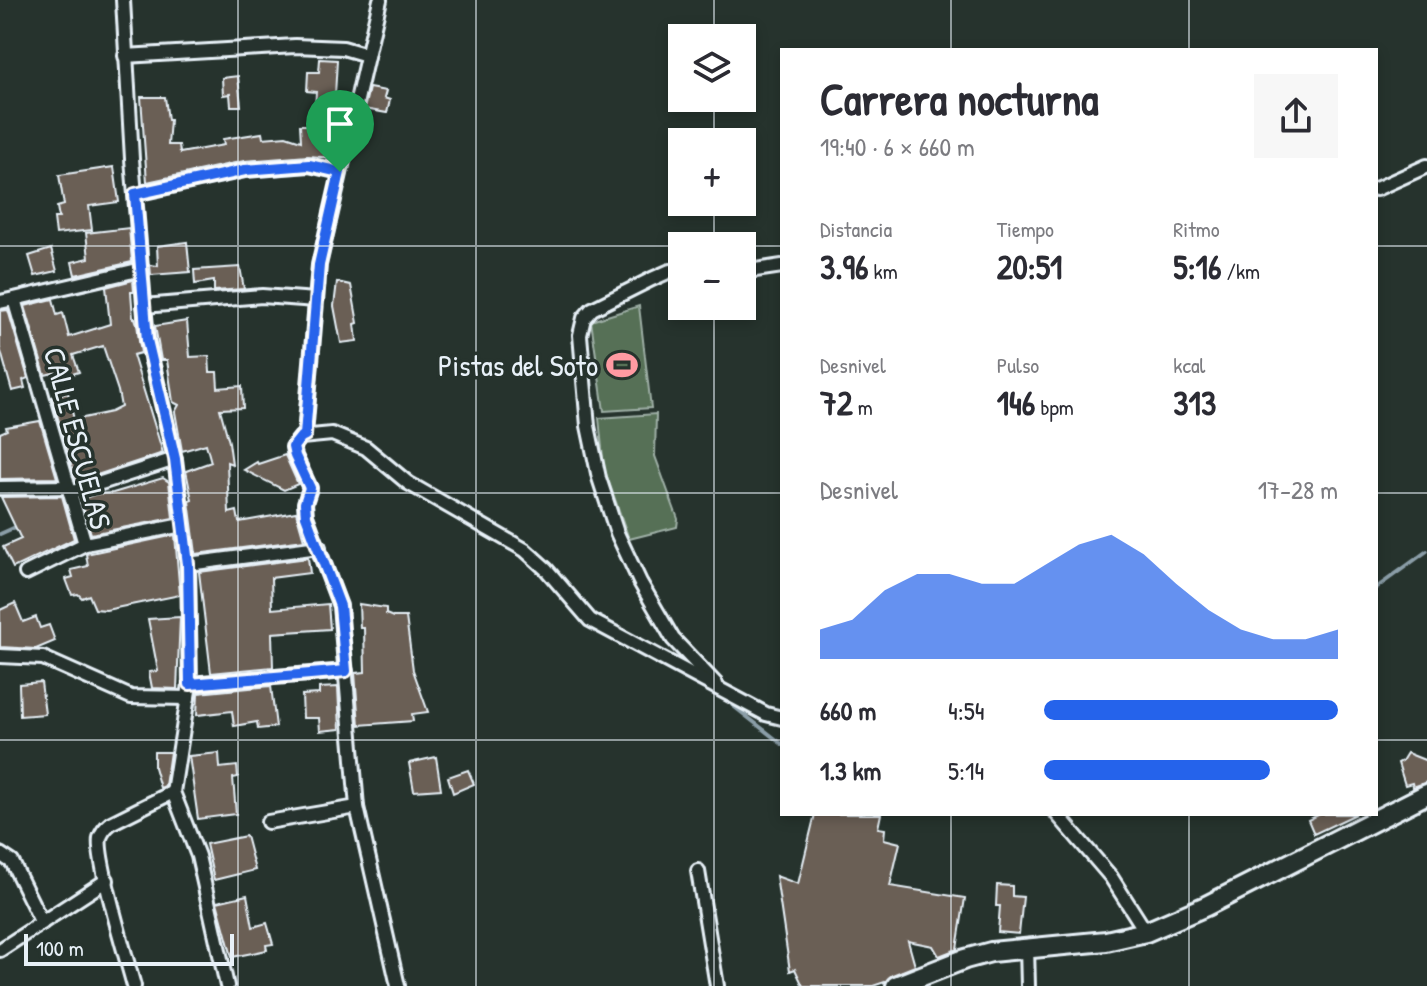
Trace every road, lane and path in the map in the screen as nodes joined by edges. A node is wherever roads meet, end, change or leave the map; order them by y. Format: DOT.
graph roads {
  1 [pos="123,0"];
  2 [pos="380,0"];
  3 [pos="367,55"];
  4 [pos="125,56"];
  5 [pos="1427,166"];
  6 [pos="340,172"];
  7 [pos="1378,188"];
  8 [pos="135,194"];
  9 [pos="780,266"];
  10 [pos="142,269"];
  11 [pos="756,270"];
  12 [pos="668,272"];
  13 [pos="14,299"];
  14 [pos="316,300"];
  15 [pos="0,302"];
  16 [pos="144,306"];
  17 [pos="305,435"];
  18 [pos="175,459"];
  19 [pos="0,488"];
  20 [pos="69,490"];
  21 [pos="182,525"];
  22 [pos="85,544"];
  23 [pos="319,547"];
  24 [pos="188,564"];
  25 [pos="26,573"];
  26 [pos="0,656"];
  27 [pos="346,671"];
  28 [pos="190,684"];
  29 [pos="724,691"];
  30 [pos="188,698"];
  31 [pos="780,718"];
  32 [pos="173,792"];
  33 [pos="1427,794"];
  34 [pos="357,807"];
  35 [pos="1059,816"];
  36 [pos="268,822"];
  37 [pos="0,854"];
  38 [pos="698,871"];
  39 [pos="107,880"];
  40 [pos="42,923"];
  41 [pos="1146,932"];
  42 [pos="1027,947"];
  43 [pos="0,950"];
  44 [pos="134,986"];
  45 [pos="227,986"];
  46 [pos="398,986"];
  47 [pos="717,986"];
  48 [pos="896,986"];
  49 [pos="1028,986"];
  1 -- 4 [label="street"];
  2 -- 3 [label="street"];
  3 -- 4 [label="street"];
  3 -- 6 [label="street"];
  4 -- 8 [label="street"];
  5 -- 7 [label="street"];
  6 -- 8 [label="street"];
  6 -- 14 [label="street"];
  8 -- 10 [label="street"];
  9 -- 11 [label="street"];
  10 -- 13 [label="street"];
  10 -- 16 [label="street"];
  12 -- 29 [label="street"];
  13 -- 15 [label="street"];
  13 -- 20 [label="street, CALLE ESCUELAS"];
  14 -- 16 [label="street"];
  14 -- 17 [label="street"];
  16 -- 18 [label="street"];
  17 -- 23 [label="street"];
  17 -- 29 [label="street"];
  18 -- 20 [label="street"];
  18 -- 21 [label="street"];
  19 -- 20 [label="street"];
  20 -- 22 [label="street, CALLE ESCUELAS"];
  21 -- 22 [label="street"];
  21 -- 24 [label="street"];
  22 -- 25 [label="street, CALLE ESCUELAS"];
  23 -- 24 [label="street"];
  23 -- 27 [label="street"];
  24 -- 28 [label="street"];
  26 -- 30 [label="street"];
  27 -- 28 [label="street"];
  27 -- 34 [label="street"];
  28 -- 30 [label="street"];
  29 -- 31 [label="street"];
  30 -- 32 [label="street"];
  32 -- 39 [label="street"];
  32 -- 45 [label="street"];
  33 -- 41 [label="main road"];
  34 -- 36 [label="street"];
  34 -- 46 [label="street"];
  35 -- 41 [label="street"];
  37 -- 40 [label="street"];
  38 -- 47 [label="street"];
  39 -- 40 [label="street"];
  39 -- 44 [label="street"];
  40 -- 43 [label="street"];
  41 -- 42 [label="main road"];
  42 -- 48 [label="main road"];
  42 -- 49 [label="street"];
}
